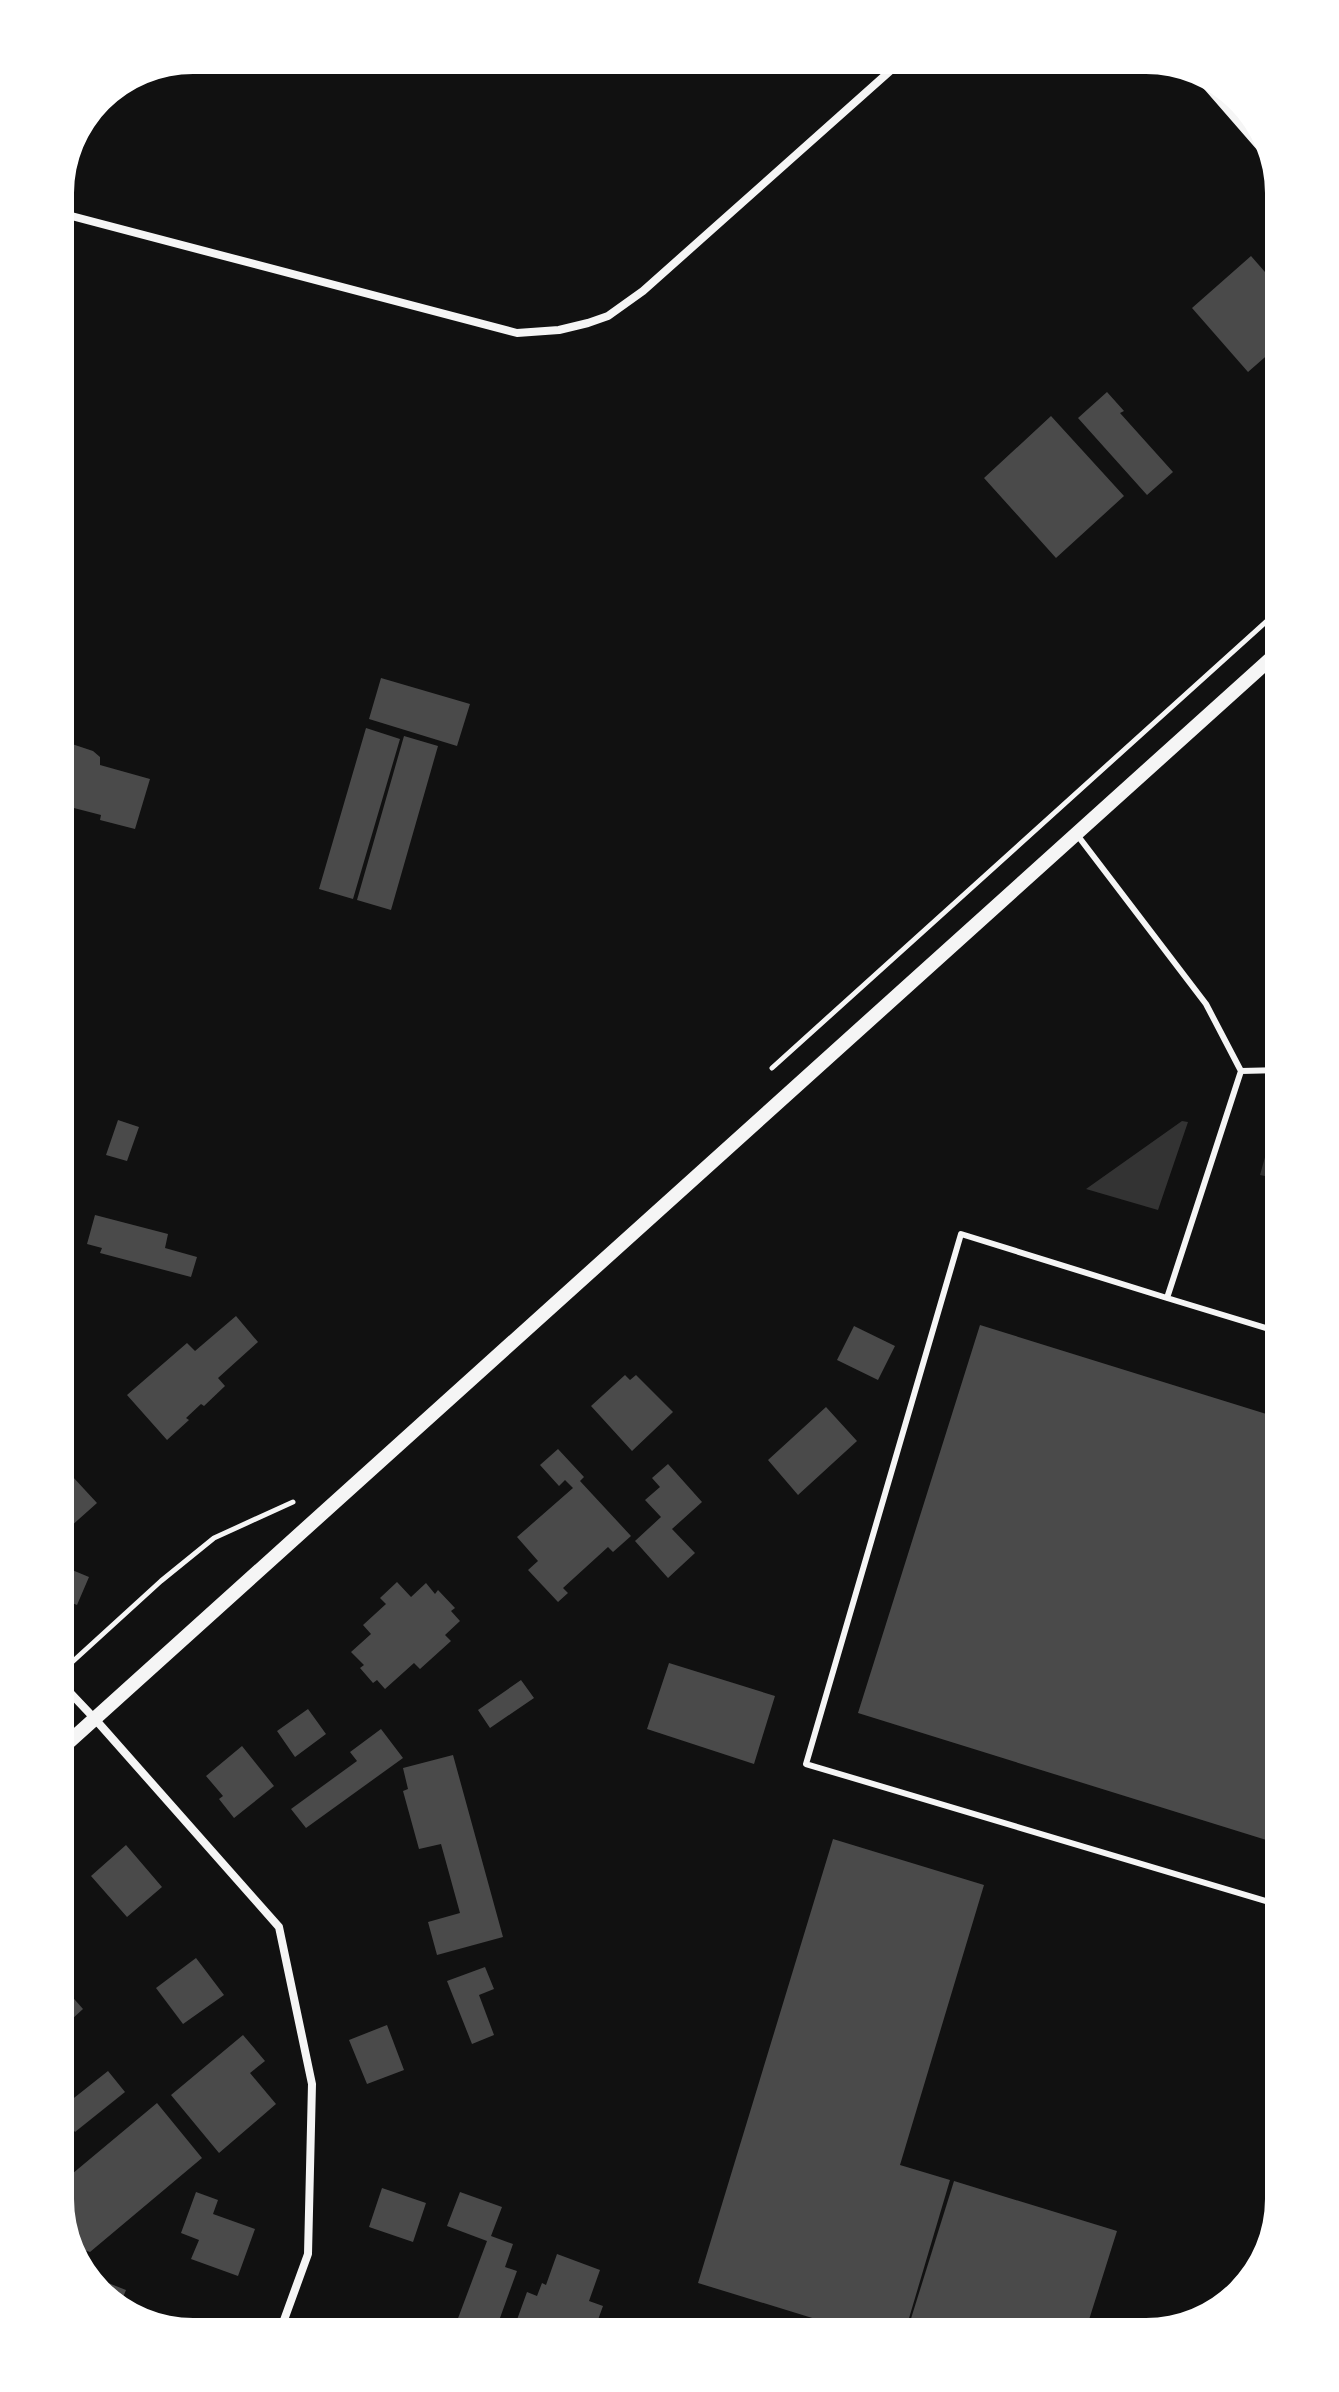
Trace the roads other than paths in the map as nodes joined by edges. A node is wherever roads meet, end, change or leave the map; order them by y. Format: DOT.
graph roads {
  1 [pos="887,74"];
  2 [pos="1219,99"];
  3 [pos="1250,135"];
  4 [pos="74,217"];
  5 [pos="1265,663"];
  6 [pos="1075,833"];
  7 [pos="1265,1070"];
  8 [pos="1241,1071"];
  9 [pos="1167,1298"];
  10 [pos="1265,1328"];
  11 [pos="74,1697"];
  12 [pos="95,1719"];
  13 [pos="74,1738"];
  14 [pos="1265,1901"];
  15 [pos="285,2318"];
  1 -- 4 [label="street"];
  2 -- 3 [label="street"];
  5 -- 6 [label="street"];
  6 -- 8 [label="lane"];
  6 -- 12 [label="street"];
  7 -- 8 [label="lane"];
  8 -- 9 [label="lane"];
  9 -- 10 [label="lane"];
  9 -- 14 [label="lane"];
  11 -- 12 [label="street"];
  12 -- 13 [label="street"];
  12 -- 15 [label="street"];
}
